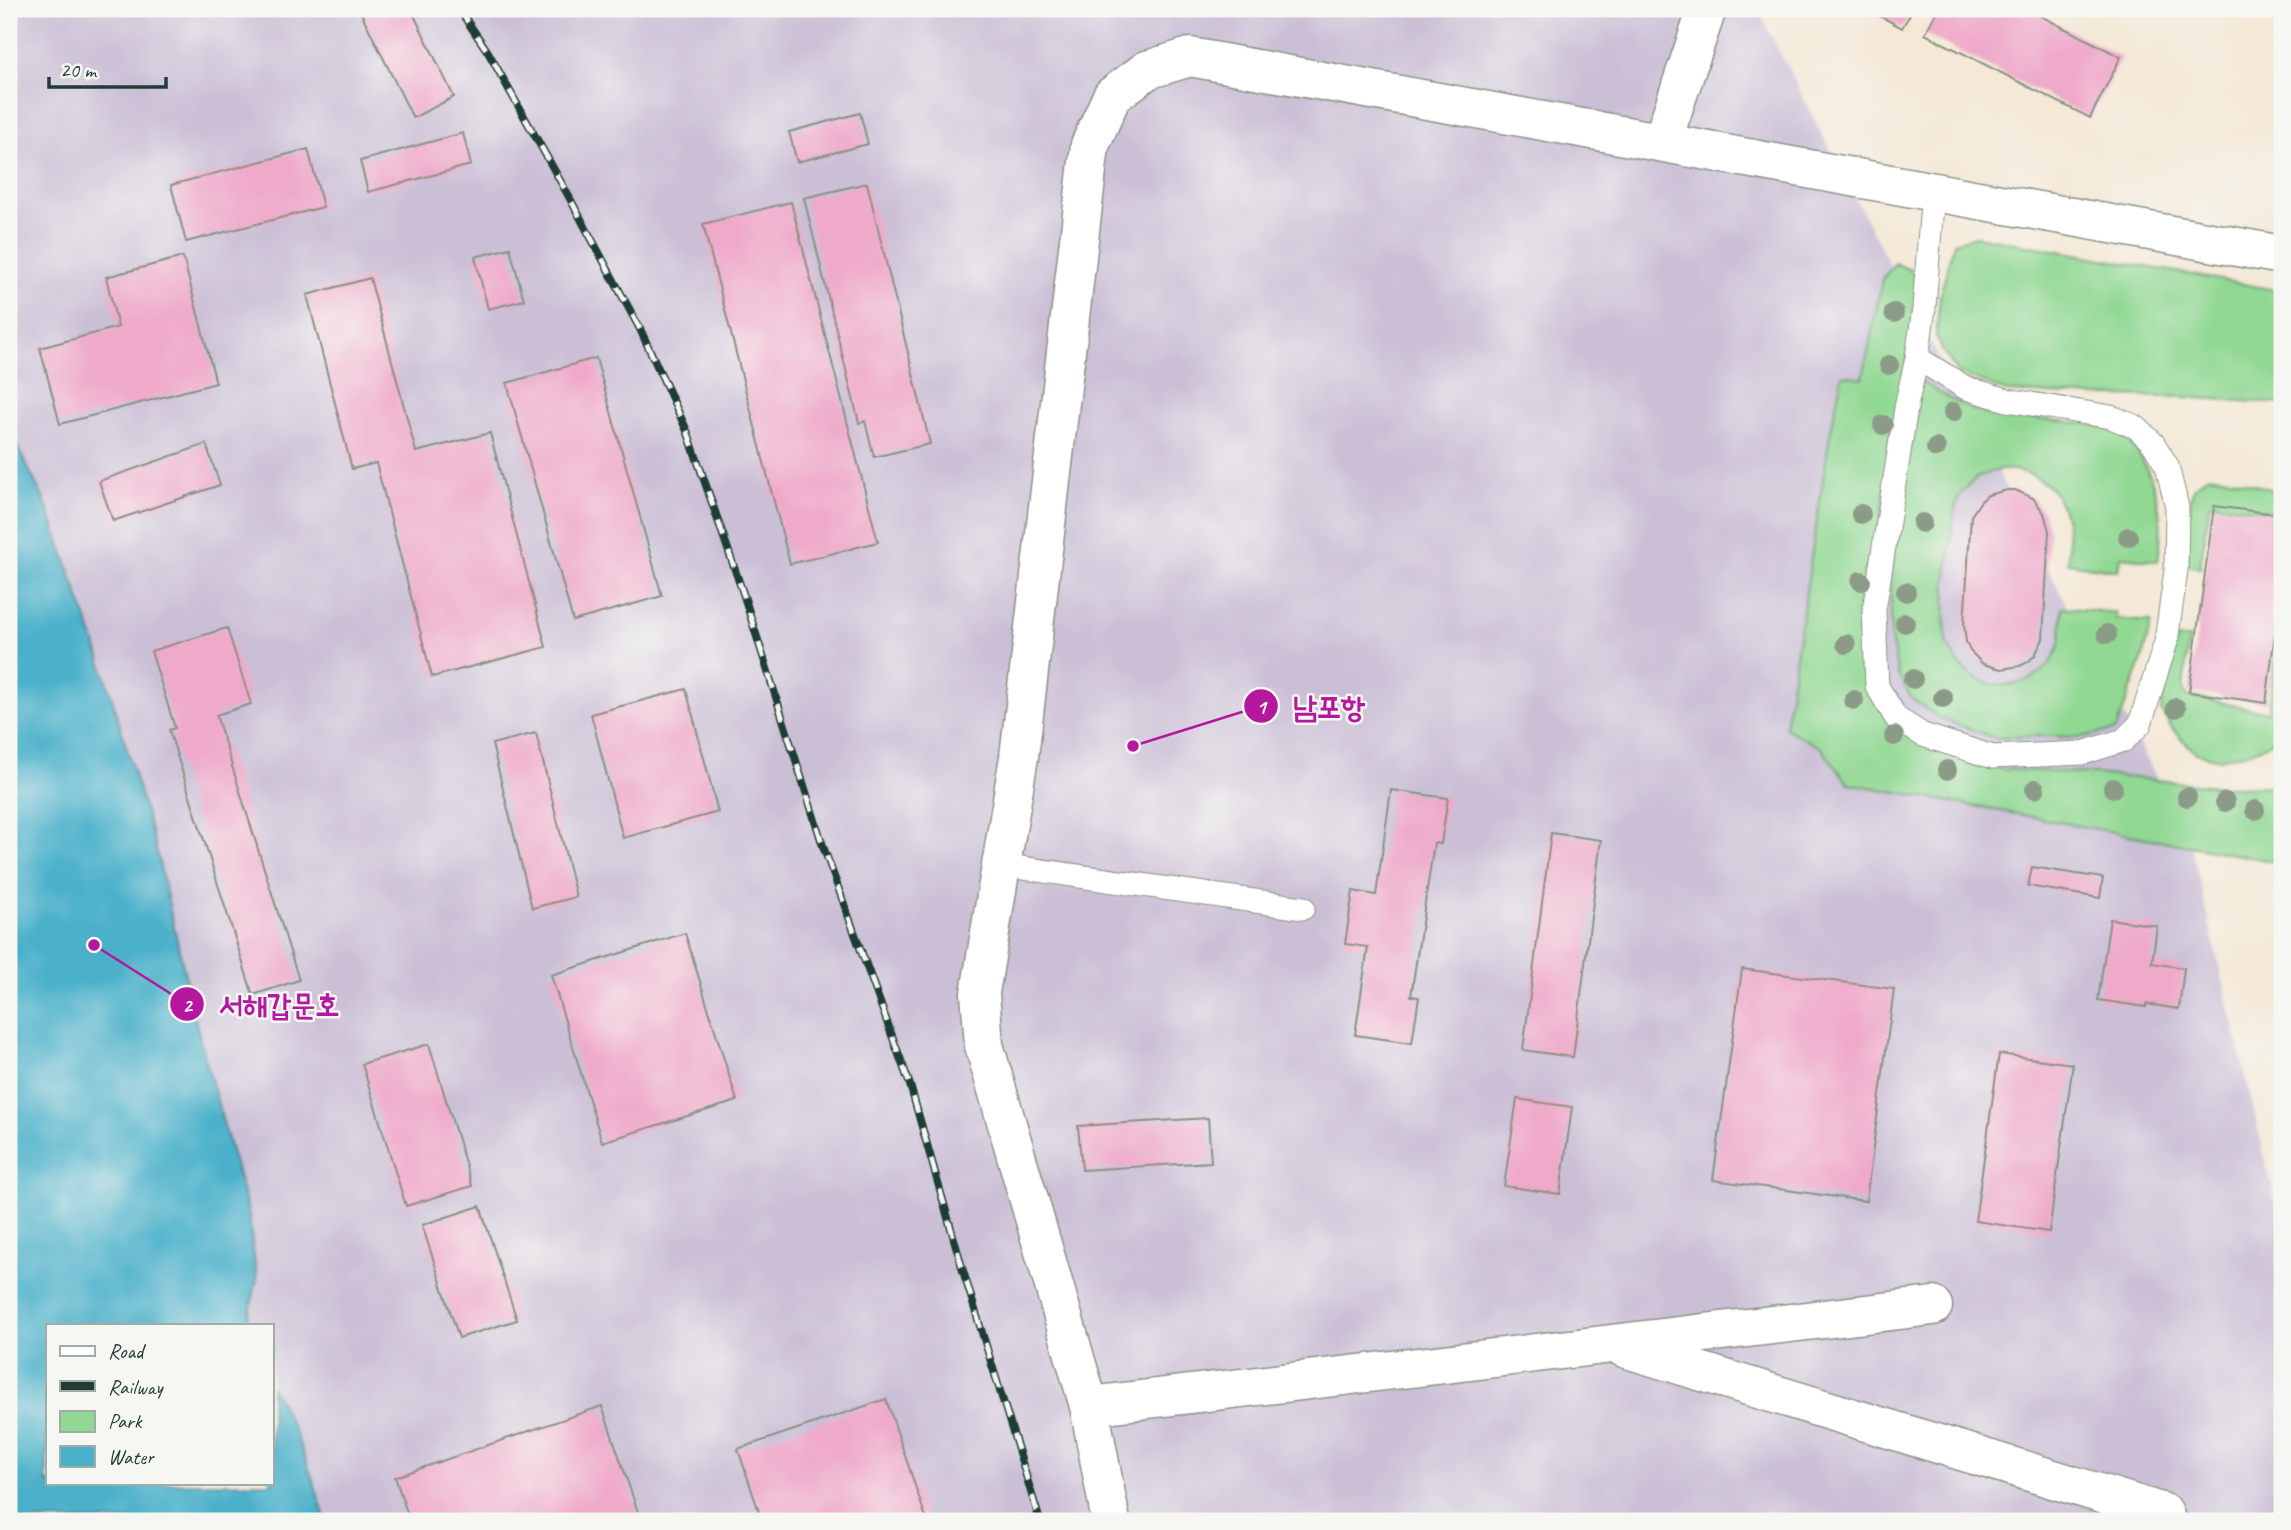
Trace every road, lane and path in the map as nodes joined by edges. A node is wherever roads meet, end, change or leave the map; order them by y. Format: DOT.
graph roads {
  1 [pos="1707,9"];
  2 [pos="1662,142"];
  3 [pos="1933,191"];
  4 [pos="2282,255"];
  5 [pos="1917,358"];
  6 [pos="1001,865"];
  7 [pos="1303,908"];
  8 [pos="1933,1306"];
  9 [pos="1612,1344"];
  10 [pos="1089,1406"];
  11 [pos="1111,1521"];
  12 [pos="2166,1521"];
  1 -- 2 [label="street"];
  2 -- 3 [label="street"];
  2 -- 6 [label="street"];
  3 -- 4 [label="street"];
  3 -- 5 [label="lane"];
  5 -- 5 [label="lane"];
  6 -- 7 [label="lane"];
  6 -- 10 [label="street"];
  8 -- 9 [label="street"];
  9 -- 10 [label="street"];
  9 -- 12 [label="street"];
  10 -- 11 [label="street"];
}
